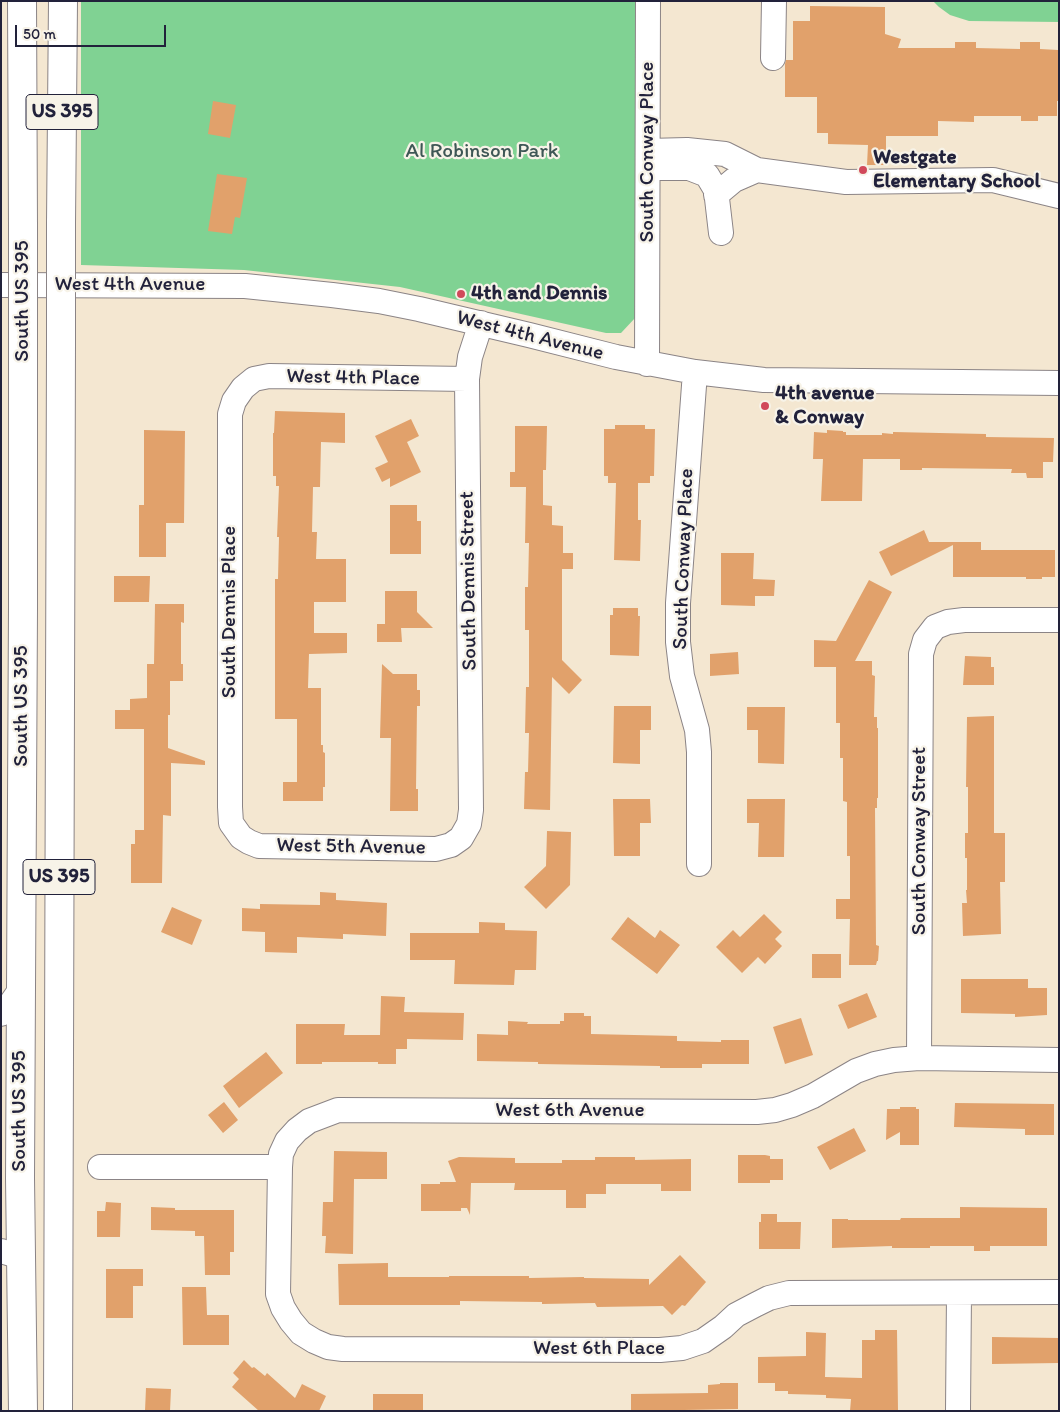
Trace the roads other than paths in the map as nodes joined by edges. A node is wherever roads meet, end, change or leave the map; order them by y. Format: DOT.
graph roads {
  1 [pos="22,1"];
  2 [pos="58,1"];
  3 [pos="63,1"];
  4 [pos="648,1"];
  5 [pos="774,1"];
  6 [pos="63,30"];
  7 [pos="773,58"];
  8 [pos="648,159"];
  9 [pos="757,170"];
  10 [pos="716,195"];
  11 [pos="1059,196"];
  12 [pos="720,233"];
  13 [pos="1,285"];
  14 [pos="480,324"];
  15 [pos="647,364"];
  16 [pos="695,372"];
  17 [pos="467,379"];
  18 [pos="1059,383"];
  19 [pos="243,388"];
  20 [pos="1059,620"];
  21 [pos="241,837"];
  22 [pos="461,838"];
  23 [pos="698,864"];
  24 [pos="21,989"];
  25 [pos="1,1014"];
  26 [pos="919,1058"];
  27 [pos="1059,1060"];
  28 [pos="100,1167"];
  29 [pos="280,1167"];
  30 [pos="11,1254"];
  31 [pos="959,1292"];
  32 [pos="1059,1292"];
  33 [pos="22,1411"];
  34 [pos="58,1411"];
  35 [pos="958,1411"];
  1 -- 24 [label="highway, South US 395 / US 395, bridge"];
  2 -- 6 [label="highway"];
  3 -- 6 [label="highway, South US 395 / US 395"];
  4 -- 8 [label="street, South Conway Place"];
  5 -- 7 [label="street"];
  6 -- 34 [label="highway, South US 395 / US 395, bridge"];
  8 -- 9 [label="street"];
  8 -- 10 [label="street"];
  8 -- 15 [label="street, South Conway Place"];
  9 -- 10 [label="street"];
  9 -- 11 [label="street"];
  10 -- 12 [label="street"];
  13 -- 14 [label="street, West 4th Avenue"];
  14 -- 15 [label="street, West 4th Avenue"];
  14 -- 17 [label="street, South Dennis Street"];
  15 -- 16 [label="street, West 4th Avenue"];
  16 -- 18 [label="street, West 4th Avenue"];
  16 -- 23 [label="street, South Conway Place"];
  17 -- 19 [label="street, West 4th Place"];
  17 -- 22 [label="street, South Dennis Street"];
  19 -- 21 [label="street, South Dennis Place"];
  20 -- 26 [label="street, South Conway Street"];
  21 -- 22 [label="street, West 5th Avenue"];
  24 -- 25 [label="street"];
  24 -- 30 [label="highway, South US 395 / US 395"];
  26 -- 27 [label="street, West 6th Avenue"];
  26 -- 29 [label="street, West 6th Avenue"];
  28 -- 29 [label="street"];
  29 -- 31 [label="street, West 6th Place"];
  30 -- 33 [label="highway, South US 395 / US 395"];
  31 -- 32 [label="street, West 6th Place"];
  31 -- 35 [label="street"];
}
